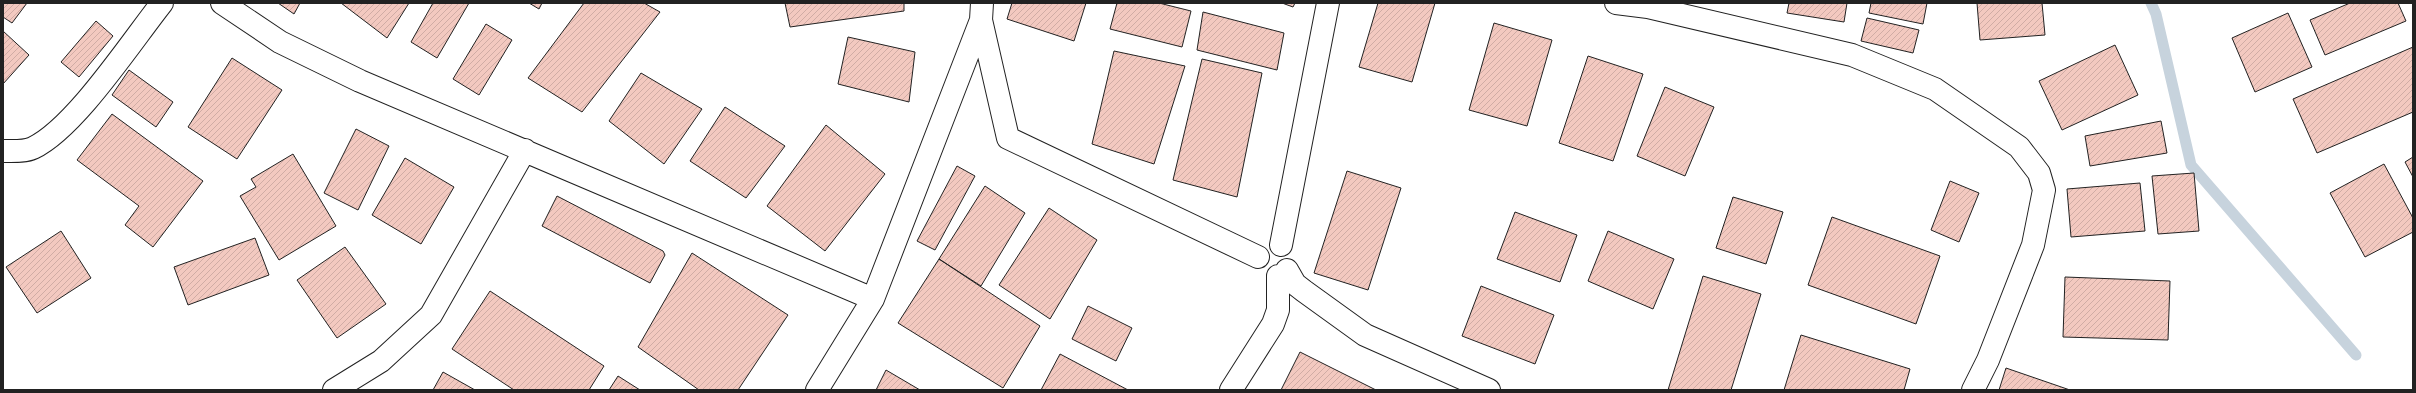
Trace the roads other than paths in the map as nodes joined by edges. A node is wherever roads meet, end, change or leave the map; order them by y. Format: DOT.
graph roads {
  1 [pos="162,3"];
  2 [pos="222,3"];
  3 [pos="1328,3"];
  4 [pos="1616,3"];
  5 [pos="1649,5"];
  6 [pos="981,11"];
  7 [pos="524,150"];
  8 [pos="3,151"];
  9 [pos="1281,245"];
  10 [pos="1258,257"];
  11 [pos="1282,273"];
  12 [pos="873,299"];
  13 [pos="334,390"];
  14 [pos="817,390"];
  15 [pos="1231,390"];
  16 [pos="1489,390"];
  17 [pos="1973,390"];
  1 -- 8 [label="street"];
  2 -- 7 [label="street"];
  3 -- 9 [label="street"];
  4 -- 5 [label="street"];
  5 -- 17 [label="street"];
  6 -- 10 [label="street"];
  6 -- 12 [label="street"];
  7 -- 12 [label="street"];
  7 -- 13 [label="street"];
  9 -- 10 [label="street"];
  9 -- 11 [label="street"];
  10 -- 11 [label="street"];
  11 -- 15 [label="street"];
  11 -- 16 [label="street"];
  12 -- 14 [label="street"];
}
